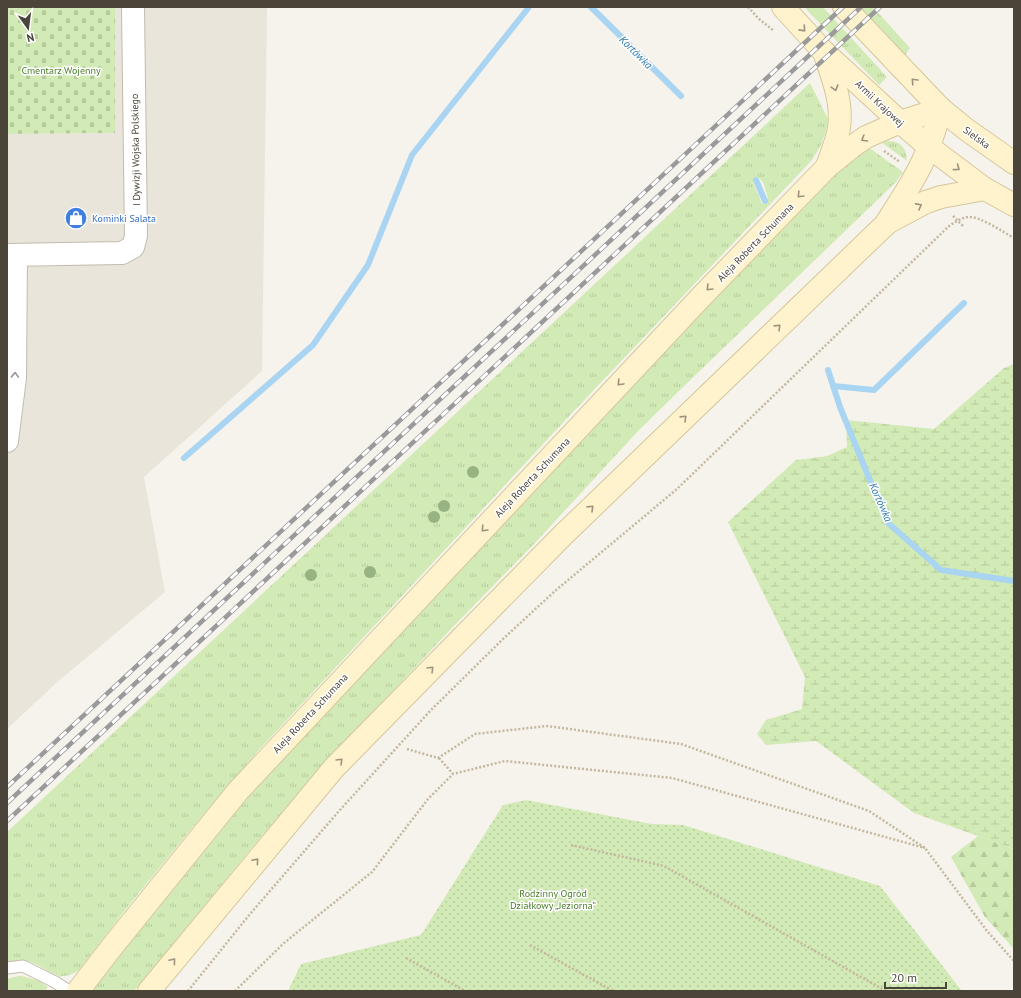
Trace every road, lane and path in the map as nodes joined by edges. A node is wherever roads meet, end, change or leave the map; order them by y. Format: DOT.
graph roads {
  1 [pos="133,7"];
  2 [pos="748,7"];
  3 [pos="783,7"];
  4 [pos="844,7"];
  5 [pos="770,27"];
  6 [pos="823,51"];
  7 [pos="941,109"];
  8 [pos="900,122"];
  9 [pos="929,147"];
  10 [pos="1014,163"];
  11 [pos="827,167"];
  12 [pos="985,189"];
  13 [pos="1014,205"];
  14 [pos="885,225"];
  15 [pos="1014,238"];
  16 [pos="12,255"];
  17 [pos="7,441"];
  18 [pos="407,748"];
  19 [pos="439,758"];
  20 [pos="453,774"];
  21 [pos="571,845"];
  22 [pos="925,848"];
  23 [pos="530,945"];
  24 [pos="406,958"];
  25 [pos="1014,961"];
  26 [pos="7,968"];
  27 [pos="69,991"];
  28 [pos="78,991"];
  29 [pos="149,991"];
  30 [pos="188,991"];
  31 [pos="235,991"];
  32 [pos="465,991"];
  33 [pos="613,991"];
  34 [pos="886,991"];
  1 -- 16 [label="street, I Dywizji Wojska Polskiego"];
  2 -- 5 [label="path"];
  3 -- 6 [label="main road, Armii Krajowej, one-way"];
  7 -- 4 [label="main road, one-way"];
  6 -- 8 [label="main road, Armii Krajowej"];
  6 -- 11 [label="main road, one-way"];
  7 -- 8 [label="main road, Aleja Roberta Schumana"];
  7 -- 9 [label="main road"];
  7 -- 10 [label="main road, Sielska"];
  8 -- 9 [label="main road, Armii Krajowej"];
  8 -- 11 [label="main road, Aleja Roberta Schumana, one-way"];
  9 -- 12 [label="main road, Armii Krajowej, one-way"];
  9 -- 14 [label="main road"];
  11 -- 28 [label="main road, Aleja Roberta Schumana, one-way"];
  12 -- 13 [label="main road"];
  14 -- 12 [label="main road, one-way"];
  29 -- 14 [label="main road, one-way"];
  15 -- 30 [label="path"];
  17 -- 16 [label="street, I Dywizji Wojska Polskiego, one-way"];
  18 -- 19 [label="path"];
  19 -- 20 [label="path"];
  19 -- 22 [label="path"];
  20 -- 22 [label="path"];
  20 -- 31 [label="path"];
  21 -- 34 [label="path"];
  22 -- 25 [label="path"];
  23 -- 33 [label="path"];
  24 -- 32 [label="path"];
  26 -- 27 [label="lane"];
}
